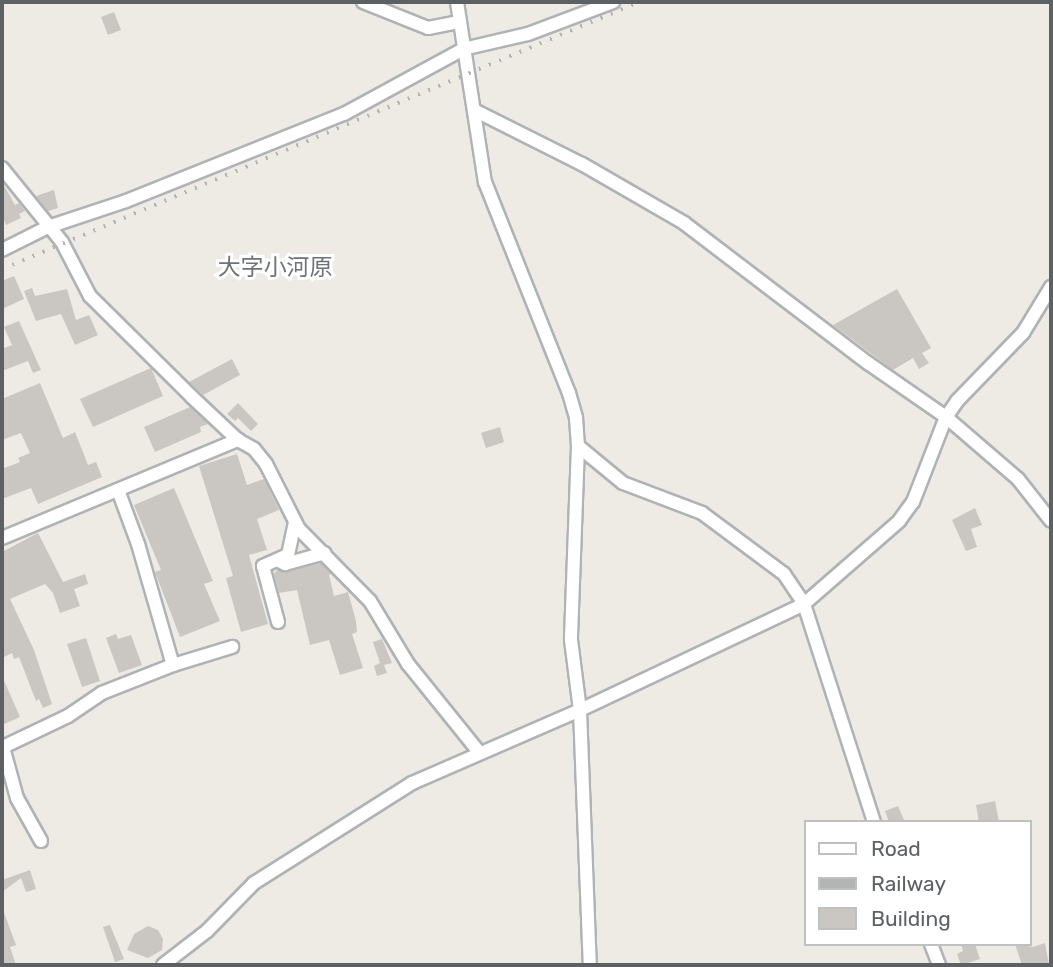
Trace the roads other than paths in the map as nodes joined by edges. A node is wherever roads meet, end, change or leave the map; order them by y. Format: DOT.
graph roads {
  1 [pos="363,2"];
  2 [pos="457,2"];
  3 [pos="614,2"];
  4 [pos="459,22"];
  5 [pos="463,49"];
  6 [pos="476,111"];
  7 [pos="2,170"];
  8 [pos="48,227"];
  9 [pos="2,250"];
  10 [pos="1051,287"];
  11 [pos="946,417"];
  12 [pos="238,440"];
  13 [pos="578,446"];
  14 [pos="118,490"];
  15 [pos="1051,521"];
  16 [pos="295,522"];
  17 [pos="2,538"];
  18 [pos="325,553"];
  19 [pos="279,560"];
  20 [pos="804,604"];
  21 [pos="278,622"];
  22 [pos="232,647"];
  23 [pos="173,665"];
  24 [pos="580,710"];
  25 [pos="479,752"];
  26 [pos="873,820"];
  27 [pos="41,841"];
  28 [pos="932,946"];
  29 [pos="163,965"];
  30 [pos="590,965"];
  31 [pos="939,965"];
  1 -- 4 [label="street"];
  2 -- 4 [label="street"];
  3 -- 5 [label="street"];
  4 -- 5 [label="street"];
  5 -- 6 [label="street"];
  5 -- 8 [label="street"];
  6 -- 11 [label="street"];
  6 -- 13 [label="street"];
  7 -- 8 [label="street"];
  8 -- 9 [label="street"];
  8 -- 12 [label="street"];
  10 -- 11 [label="street"];
  11 -- 15 [label="street"];
  11 -- 20 [label="street"];
  12 -- 14 [label="street"];
  12 -- 16 [label="street"];
  13 -- 20 [label="street"];
  13 -- 24 [label="street"];
  14 -- 17 [label="street"];
  14 -- 23 [label="street"];
  16 -- 18 [label="street"];
  16 -- 19 [label="street"];
  18 -- 19 [label="street"];
  18 -- 25 [label="street"];
  19 -- 21 [label="street"];
  20 -- 24 [label="street"];
  20 -- 26 [label="street"];
  22 -- 23 [label="street"];
  23 -- 27 [label="street"];
  24 -- 25 [label="street"];
  24 -- 30 [label="street"];
  25 -- 29 [label="street"];
  28 -- 31 [label="street"];
}
